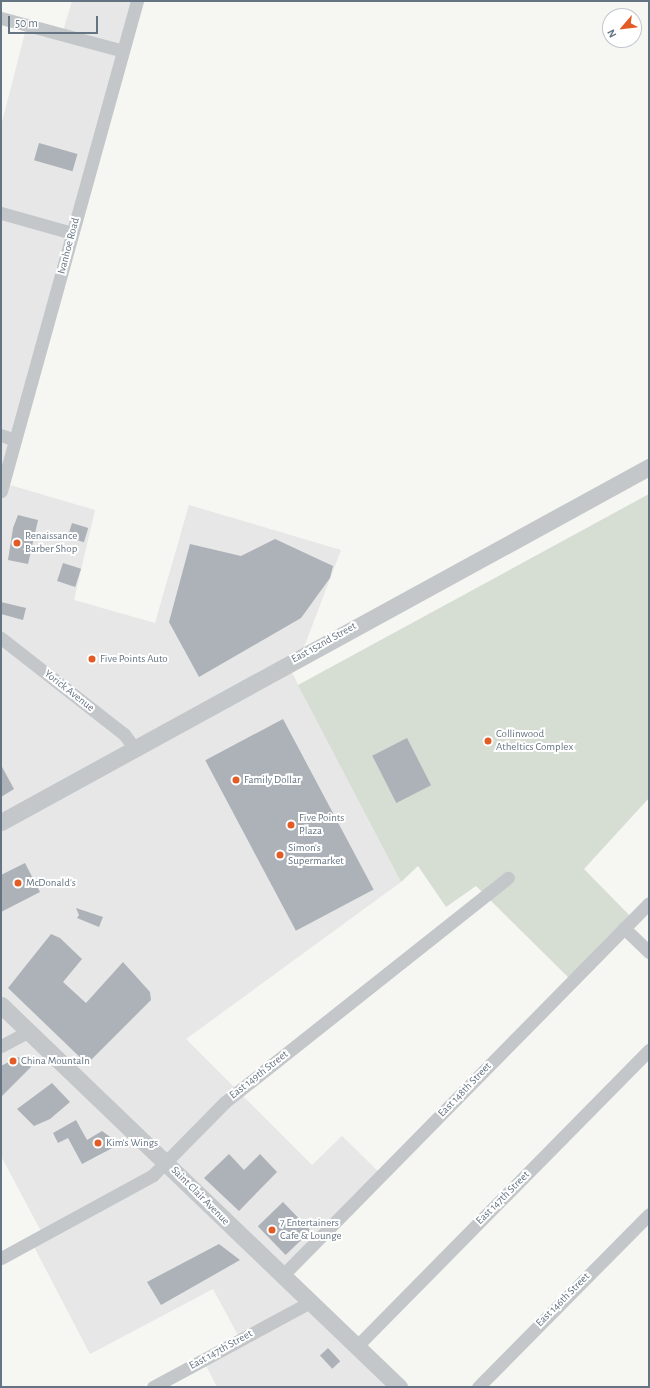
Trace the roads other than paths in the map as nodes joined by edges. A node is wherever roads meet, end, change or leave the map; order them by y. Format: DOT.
graph roads {
  1 [pos="137,1"];
  2 [pos="1,18"];
  3 [pos="123,51"];
  4 [pos="1,214"];
  5 [pos="72,233"];
  6 [pos="1,435"];
  7 [pos="15,440"];
  8 [pos="649,467"];
  9 [pos="1,491"];
  10 [pos="1,638"];
  11 [pos="134,748"];
  12 [pos="1,822"];
  13 [pos="508,878"];
  14 [pos="649,903"];
  15 [pos="624,928"];
  16 [pos="649,952"];
  17 [pos="1,1005"];
  18 [pos="29,1031"];
  19 [pos="1,1046"];
  20 [pos="649,1050"];
  21 [pos="165,1161"];
  22 [pos="649,1214"];
  23 [pos="1,1258"];
  24 [pos="282,1276"];
  25 [pos="310,1302"];
  26 [pos="357,1346"];
  27 [pos="153,1387"];
  28 [pos="399,1387"];
  29 [pos="478,1387"];
  1 -- 3 [label="street, Ivanhoe Road"];
  2 -- 3 [label="street"];
  3 -- 5 [label="street, Ivanhoe Road"];
  4 -- 5 [label="street"];
  5 -- 7 [label="street, Ivanhoe Road"];
  6 -- 7 [label="street"];
  7 -- 9 [label="street, Ivanhoe Road"];
  8 -- 11 [label="street, East 152nd Street"];
  10 -- 11 [label="street, Yorick Avenue"];
  11 -- 12 [label="street, East 152nd Street"];
  13 -- 21 [label="street, East 149th Street"];
  14 -- 15 [label="street, East 148th Street"];
  15 -- 16 [label="street"];
  15 -- 24 [label="street, East 148th Street"];
  17 -- 18 [label="street, Saint Clair Avenue"];
  18 -- 19 [label="street"];
  18 -- 21 [label="street, Saint Clair Avenue"];
  20 -- 26 [label="street, East 147th Street"];
  21 -- 23 [label="street, East 149th Street"];
  21 -- 24 [label="street, Saint Clair Avenue"];
  22 -- 29 [label="street, East 146th Street"];
  24 -- 25 [label="street, Saint Clair Avenue"];
  25 -- 26 [label="street, Saint Clair Avenue"];
  25 -- 27 [label="street, East 147th Street"];
  26 -- 28 [label="street, Saint Clair Avenue"];
}
